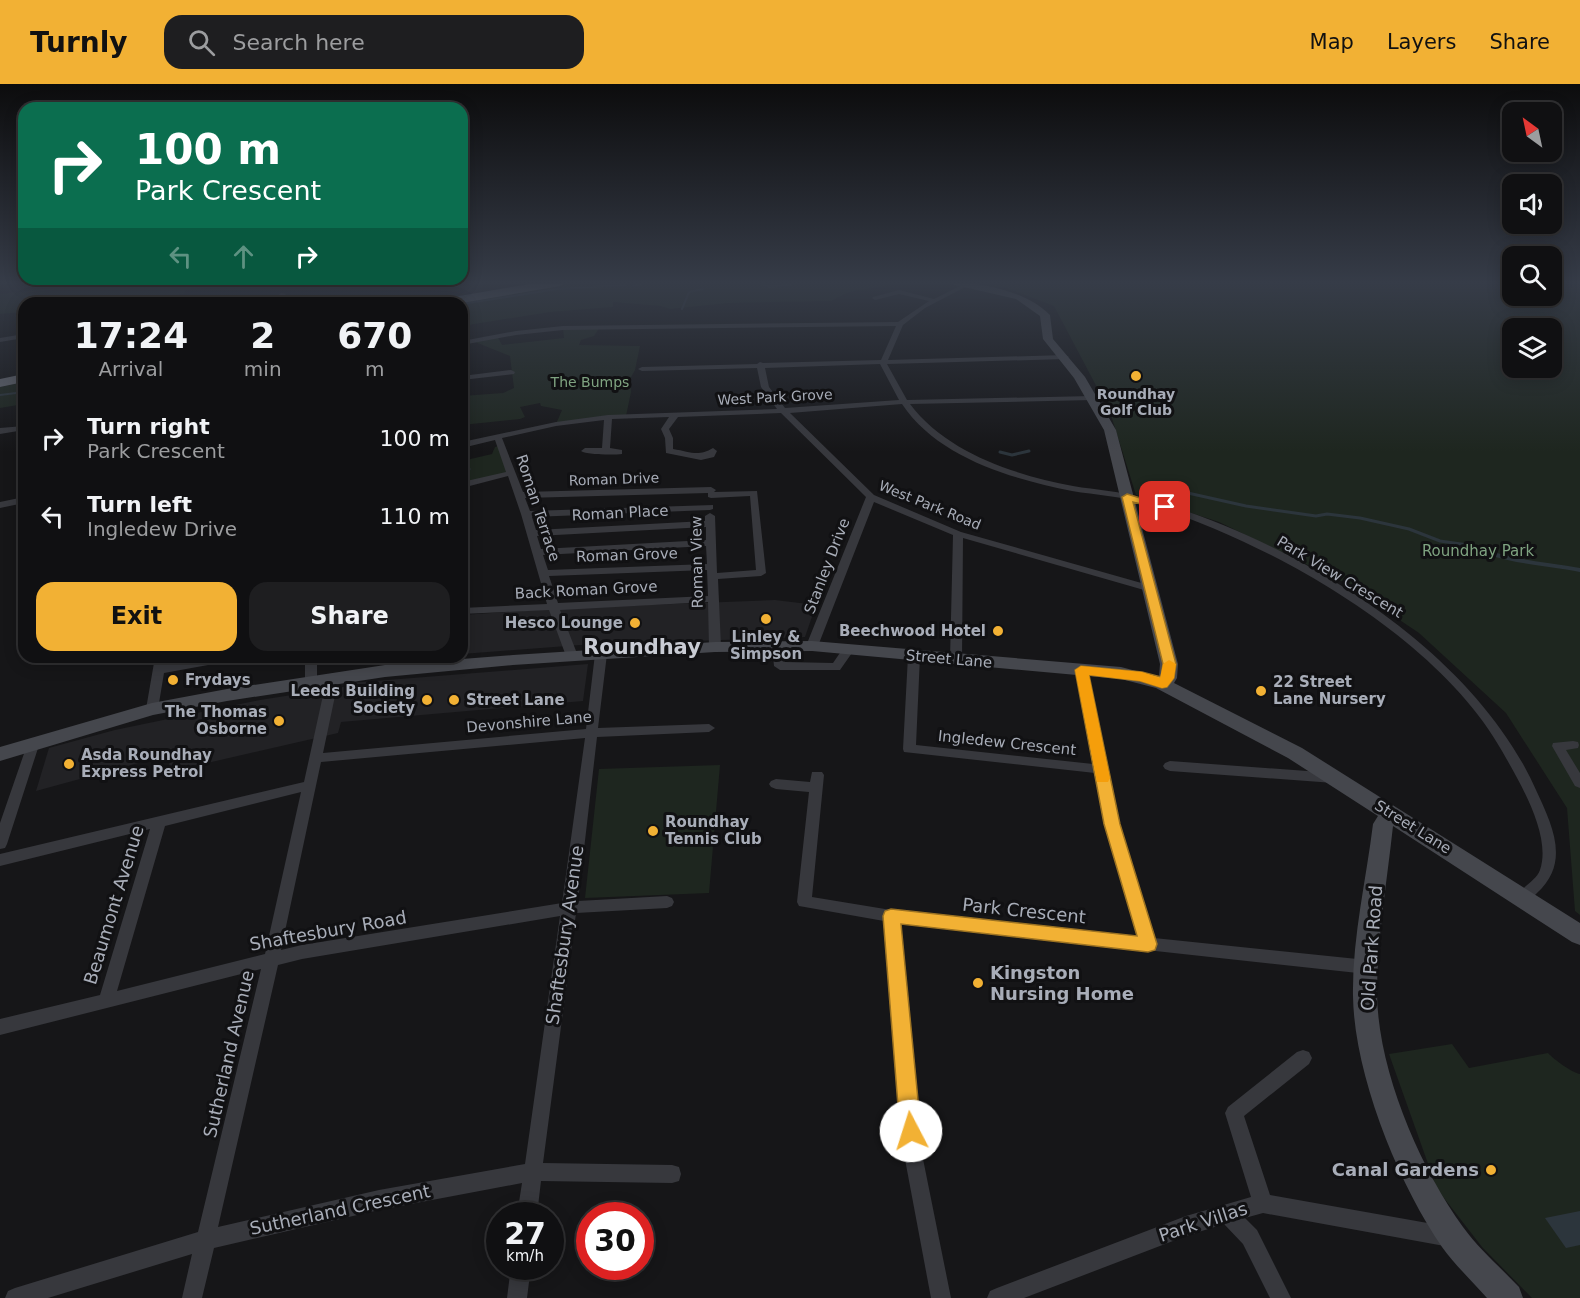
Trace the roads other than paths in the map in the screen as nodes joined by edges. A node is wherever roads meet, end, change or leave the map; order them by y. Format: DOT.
graph roads {
  1 [pos="484,339"];
  2 [pos="894,339"];
  3 [pos="1048,339"];
  4 [pos="468,342"];
  5 [pos="1065,357"];
  6 [pos="883,363"];
  7 [pos="760,364"];
  8 [pos="642,369"];
  9 [pos="511,372"];
  10 [pos="468,377"];
  11 [pos="18,379"];
  12 [pos="0,383"];
  13 [pos="1092,398"];
  14 [pos="902,402"];
  15 [pos="783,411"];
  16 [pos="675,415"];
  17 [pos="608,417"];
  18 [pos="18,429"];
  19 [pos="0,431"];
  20 [pos="498,438"];
  21 [pos="468,444"];
  22 [pos="605,450"];
  23 [pos="585,451"];
  24 [pos="619,452"];
  25 [pos="713,455"];
  26 [pos="511,473"];
  27 [pos="714,476"];
  28 [pos="468,484"];
  29 [pos="711,492"];
  30 [pos="754,493"];
  31 [pos="518,495"];
  32 [pos="871,497"];
  33 [pos="1127,497"];
  34 [pos="18,501"];
  35 [pos="0,505"];
  36 [pos="710,507"];
  37 [pos="525,514"];
  38 [pos="710,524"];
  39 [pos="531,533"];
  40 [pos="958,534"];
  41 [pos="710,543"];
  42 [pos="536,552"];
  43 [pos="711,572"];
  44 [pos="544,573"];
  45 [pos="1148,588"];
  46 [pos="712,599"];
  47 [pos="553,606"];
  48 [pos="468,611"];
  49 [pos="777,646"];
  50 [pos="812,646"];
  51 [pos="715,647"];
  52 [pos="848,650"];
  53 [pos="601,654"];
  54 [pos="572,656"];
  55 [pos="914,656"];
  56 [pos="956,659"];
  57 [pos="468,661"];
  58 [pos="160,663"];
  59 [pos="197,663"];
  60 [pos="311,663"];
  61 [pos="433,663"];
  62 [pos="159,670"];
  63 [pos="1081,670"];
  64 [pos="333,677"];
  65 [pos="310,681"];
  66 [pos="1162,684"];
  67 [pos="152,709"];
  68 [pos="709,728"];
  69 [pos="592,733"];
  70 [pos="34,742"];
  71 [pos="1573,745"];
  72 [pos="0,754"];
  73 [pos="317,758"];
  74 [pos="1170,766"];
  75 [pos="1100,769"];
  76 [pos="1335,778"];
  77 [pos="1580,783"];
  78 [pos="776,784"];
  79 [pos="311,785"];
  80 [pos="1391,813"];
  81 [pos="159,821"];
  82 [pos="0,844"];
  83 [pos="0,860"];
  84 [pos="1524,897"];
  85 [pos="668,902"];
  86 [pos="569,908"];
  87 [pos="891,916"];
  88 [pos="1580,935"];
  89 [pos="1148,944"];
  90 [pos="272,958"];
  91 [pos="1367,967"];
  92 [pos="106,1000"];
  93 [pos="0,1027"];
  94 [pos="1304,1058"];
  95 [pos="532,1172"];
  96 [pos="672,1174"];
  97 [pos="529,1202"];
  98 [pos="1263,1203"];
  99 [pos="1227,1214"];
  100 [pos="1453,1237"];
  101 [pos="205,1240"];
  102 [pos="519,1280"];
  103 [pos="15,1298"];
  104 [pos="192,1298"];
  105 [pos="517,1298"];
  106 [pos="941,1298"];
  107 [pos="997,1298"];
  108 [pos="1281,1298"];
  109 [pos="1508,1298"];
  1 -- 4 [label="street"];
  2 -- 6 [label="street"];
  3 -- 5 [label="street"];
  5 -- 6 [label="street"];
  5 -- 13 [label="street"];
  6 -- 7 [label="street"];
  6 -- 14 [label="street, Park View Crescent"];
  7 -- 8 [label="street"];
  7 -- 15 [label="street, West Park Road"];
  9 -- 10 [label="street"];
  11 -- 12 [label="highway"];
  13 -- 14 [label="street, West Park Grove"];
  13 -- 33 [label="street"];
  14 -- 15 [label="street, West Park Grove"];
  14 -- 33 [label="street, Park View Crescent"];
  15 -- 16 [label="street, West Park Grove"];
  15 -- 32 [label="street, West Park Road"];
  16 -- 17 [label="street, West Park Grove"];
  16 -- 25 [label="street"];
  17 -- 20 [label="street, West Park Grove"];
  17 -- 22 [label="street"];
  18 -- 19 [label="street"];
  20 -- 21 [label="street, West Park Grove"];
  20 -- 26 [label="street, Roman Terrace"];
  22 -- 23 [label="street"];
  22 -- 24 [label="street"];
  26 -- 28 [label="street"];
  26 -- 31 [label="street, Roman Terrace"];
  27 -- 29 [label="street, Roman View"];
  29 -- 30 [label="street, Roman Drive"];
  29 -- 31 [label="street, Roman Drive"];
  29 -- 36 [label="street, Roman View"];
  30 -- 43 [label="street, Roman Grove"];
  31 -- 37 [label="street, Roman Terrace"];
  32 -- 40 [label="street, West Park Road"];
  32 -- 50 [label="street, Stanley Drive"];
  33 -- 45 [label="street"];
  33 -- 84 [label="street, Park View Crescent"];
  34 -- 35 [label="street"];
  36 -- 37 [label="street"];
  36 -- 38 [label="street, Roman View"];
  37 -- 39 [label="street, Roman Terrace"];
  38 -- 39 [label="street, Roman Place"];
  38 -- 41 [label="street, Roman View"];
  39 -- 42 [label="street, Roman Terrace"];
  40 -- 45 [label="street, West Park Road"];
  40 -- 56 [label="street"];
  41 -- 42 [label="street"];
  41 -- 43 [label="street, Roman View"];
  42 -- 44 [label="street, Roman Terrace"];
  43 -- 44 [label="street, Roman Grove"];
  43 -- 46 [label="street, Roman View"];
  44 -- 47 [label="street, Roman Terrace"];
  45 -- 66 [label="street"];
  46 -- 47 [label="street, Back Roman Grove"];
  46 -- 51 [label="street, Roman View"];
  47 -- 48 [label="street, Back Roman Grove"];
  47 -- 54 [label="street, Roman Terrace"];
  49 -- 50 [label="street, Street Lane"];
  49 -- 51 [label="street, Street Lane"];
  49 -- 52 [label="street"];
  50 -- 52 [label="street, Street Lane"];
  51 -- 53 [label="street, Street Lane"];
  52 -- 55 [label="street, Street Lane"];
  53 -- 54 [label="street, Street Lane"];
  53 -- 69 [label="street, Shaftesbury Avenue"];
  54 -- 57 [label="street, Street Lane"];
  55 -- 56 [label="street, Street Lane"];
  55 -- 75 [label="street, Ingledew Crescent"];
  56 -- 63 [label="street, Street Lane"];
  58 -- 62 [label="street"];
  59 -- 62 [label="street"];
  60 -- 65 [label="street"];
  61 -- 64 [label="street, Street Lane"];
  62 -- 67 [label="street"];
  63 -- 66 [label="street, Street Lane"];
  63 -- 75 [label="street"];
  64 -- 65 [label="street, Street Lane"];
  64 -- 73 [label="street, Sutherland Avenue"];
  65 -- 67 [label="street, Street Lane"];
  66 -- 76 [label="street, Street Lane"];
  67 -- 70 [label="street, Street Lane"];
  68 -- 69 [label="street, Devonshire Lane"];
  69 -- 73 [label="street, Devonshire Lane"];
  69 -- 86 [label="street, Shaftesbury Avenue"];
  70 -- 72 [label="street, Street Lane"];
  70 -- 82 [label="street"];
  71 -- 77 [label="street"];
  73 -- 79 [label="street, Sutherland Avenue"];
  74 -- 76 [label="street"];
  75 -- 89 [label="street"];
  76 -- 80 [label="street, Street Lane"];
  78 -- 87 [label="street, Park Crescent"];
  79 -- 81 [label="street"];
  79 -- 90 [label="street, Sutherland Avenue"];
  80 -- 84 [label="street, Street Lane"];
  80 -- 91 [label="street, Old Park Road"];
  81 -- 83 [label="street"];
  81 -- 92 [label="street, Beaumont Avenue"];
  84 -- 88 [label="street, Street Lane"];
  85 -- 86 [label="street, Shaftesbury Road"];
  86 -- 90 [label="street, Shaftesbury Road"];
  86 -- 95 [label="street, Shaftesbury Avenue"];
  87 -- 89 [label="street, Park Crescent"];
  87 -- 106 [label="street"];
  89 -- 91 [label="street, Park Crescent"];
  90 -- 92 [label="street, Shaftesbury Road"];
  90 -- 101 [label="street, Sutherland Avenue"];
  91 -- 100 [label="street, Old Park Road"];
  92 -- 93 [label="street, Shaftesbury Road"];
  94 -- 98 [label="street"];
  95 -- 96 [label="street, Sutherland Crescent"];
  95 -- 97 [label="street, Shaftesbury Avenue"];
  95 -- 101 [label="street, Sutherland Crescent"];
  98 -- 99 [label="street, Park Villas"];
  98 -- 100 [label="street, Park Villas"];
  99 -- 107 [label="street, Park Villas"];
  99 -- 108 [label="street"];
  100 -- 109 [label="street, Old Park Road"];
  101 -- 103 [label="street, Sutherland Crescent"];
  101 -- 104 [label="street, Sutherland Avenue"];
  102 -- 105 [label="street"];
}
